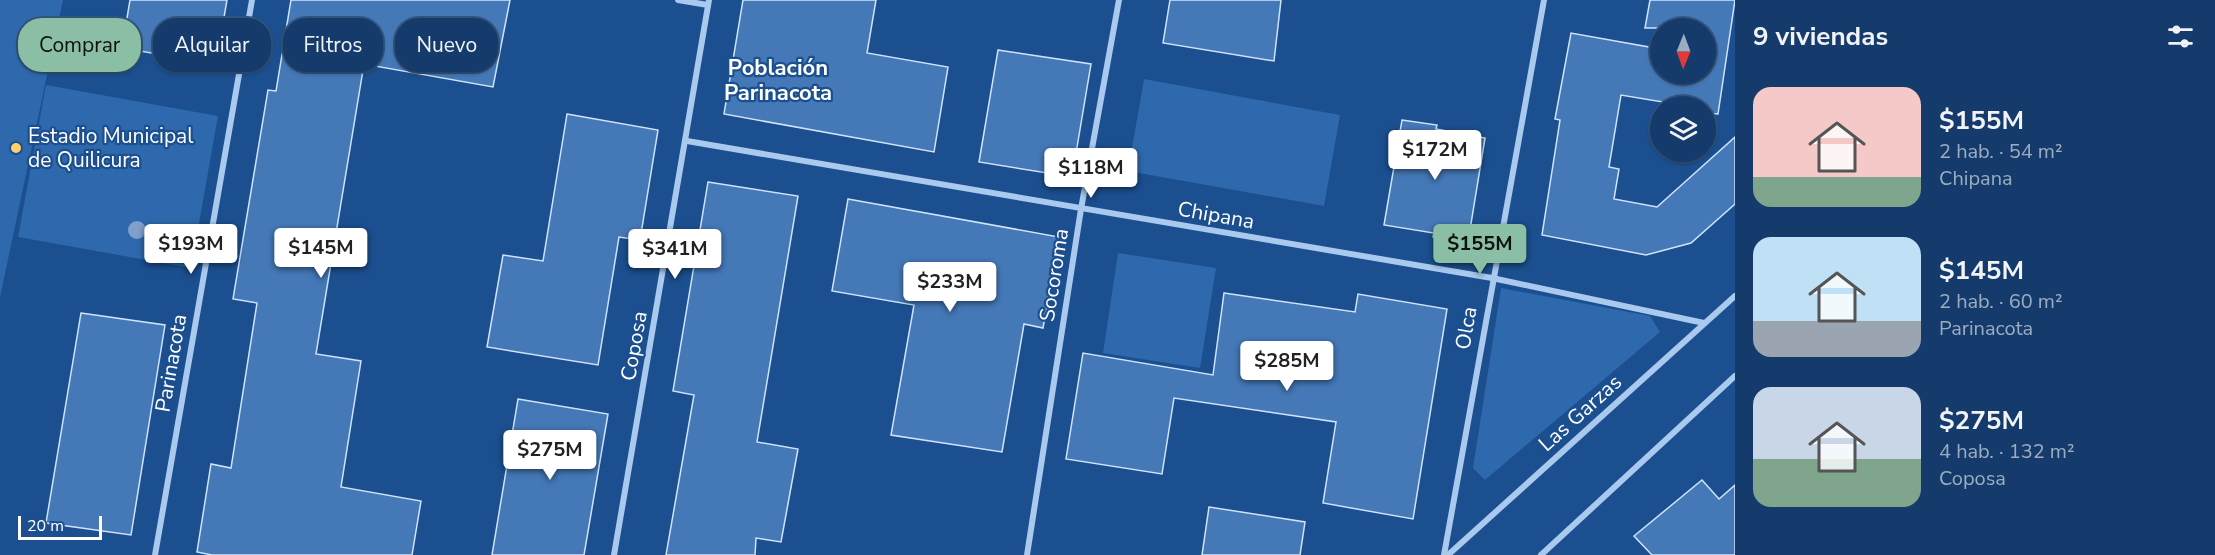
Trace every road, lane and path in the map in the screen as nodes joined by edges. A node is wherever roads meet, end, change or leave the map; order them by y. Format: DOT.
graph roads {
  1 [pos="252,0"];
  2 [pos="678,0"];
  3 [pos="1119,0"];
  4 [pos="1544,0"];
  5 [pos="709,3"];
  6 [pos="687,141"];
  7 [pos="1081,209"];
  8 [pos="1492,278"];
  9 [pos="1735,296"];
  10 [pos="1704,323"];
  11 [pos="1735,376"];
  12 [pos="155,555"];
  13 [pos="614,555"];
  14 [pos="1027,555"];
  15 [pos="1446,555"];
  16 [pos="1541,555"];
  1 -- 12 [label="street, Parinacota"];
  2 -- 5 [label="street"];
  3 -- 7 [label="street, Socoroma"];
  4 -- 8 [label="street, Olca"];
  5 -- 6 [label="street, Coposa"];
  6 -- 7 [label="street, Chipana"];
  6 -- 13 [label="street, Coposa"];
  7 -- 8 [label="street, Chipana"];
  7 -- 14 [label="street, Socoroma"];
  8 -- 10 [label="street, Chipana"];
  8 -- 15 [label="street, Olca"];
  9 -- 10 [label="street, Las Garzas"];
  10 -- 15 [label="street, Las Garzas"];
  11 -- 16 [label="street"];
}
